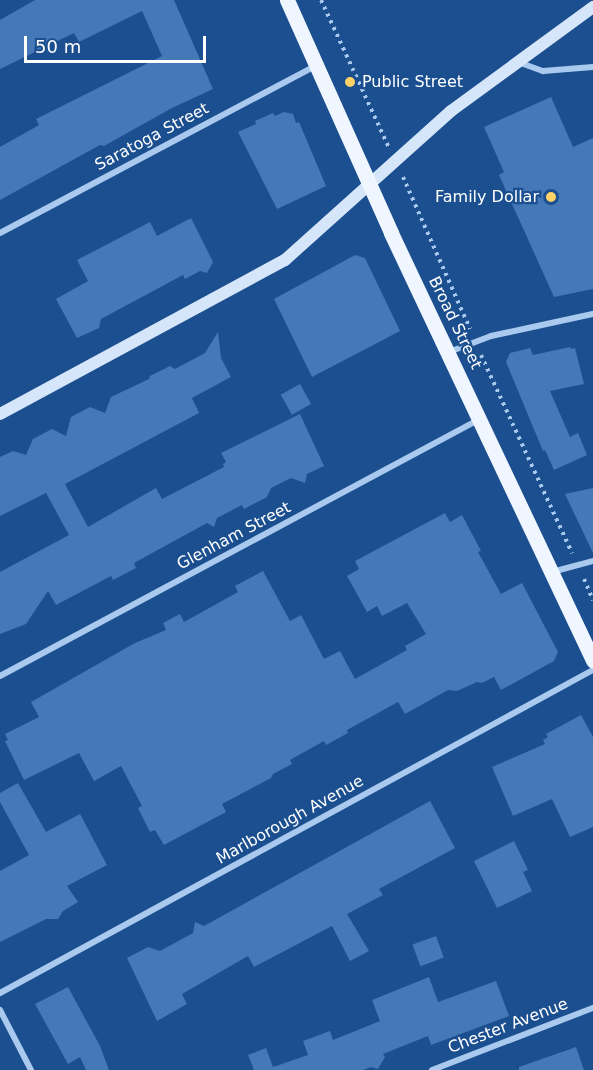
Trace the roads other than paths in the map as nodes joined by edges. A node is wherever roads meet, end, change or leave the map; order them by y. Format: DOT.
graph roads {
  1 [pos="286,0"];
  2 [pos="593,7"];
  3 [pos="518,62"];
  4 [pos="316,65"];
  5 [pos="593,68"];
  6 [pos="369,185"];
  7 [pos="0,233"];
  8 [pos="593,314"];
  9 [pos="449,352"];
  10 [pos="0,414"];
  11 [pos="480,419"];
  12 [pos="593,561"];
  13 [pos="551,572"];
  14 [pos="593,661"];
  15 [pos="593,670"];
  16 [pos="0,676"];
  17 [pos="0,993"];
  18 [pos="593,1008"];
  19 [pos="0,1010"];
  20 [pos="32,1070"];
  21 [pos="432,1070"];
  1 -- 4 [label="main road, Broad Street"];
  2 -- 3 [label="main road"];
  3 -- 5 [label="street"];
  3 -- 6 [label="main road"];
  4 -- 6 [label="main road, Broad Street"];
  4 -- 7 [label="street, Saratoga Street"];
  6 -- 9 [label="main road, Broad Street"];
  6 -- 10 [label="main road"];
  8 -- 9 [label="street"];
  9 -- 11 [label="main road, Broad Street"];
  11 -- 13 [label="main road, Broad Street"];
  11 -- 16 [label="street, Glenham Street"];
  12 -- 13 [label="street"];
  13 -- 14 [label="main road, Broad Street"];
  15 -- 17 [label="street, Marlborough Avenue"];
  18 -- 21 [label="street, Chester Avenue"];
  19 -- 20 [label="street"];
}
